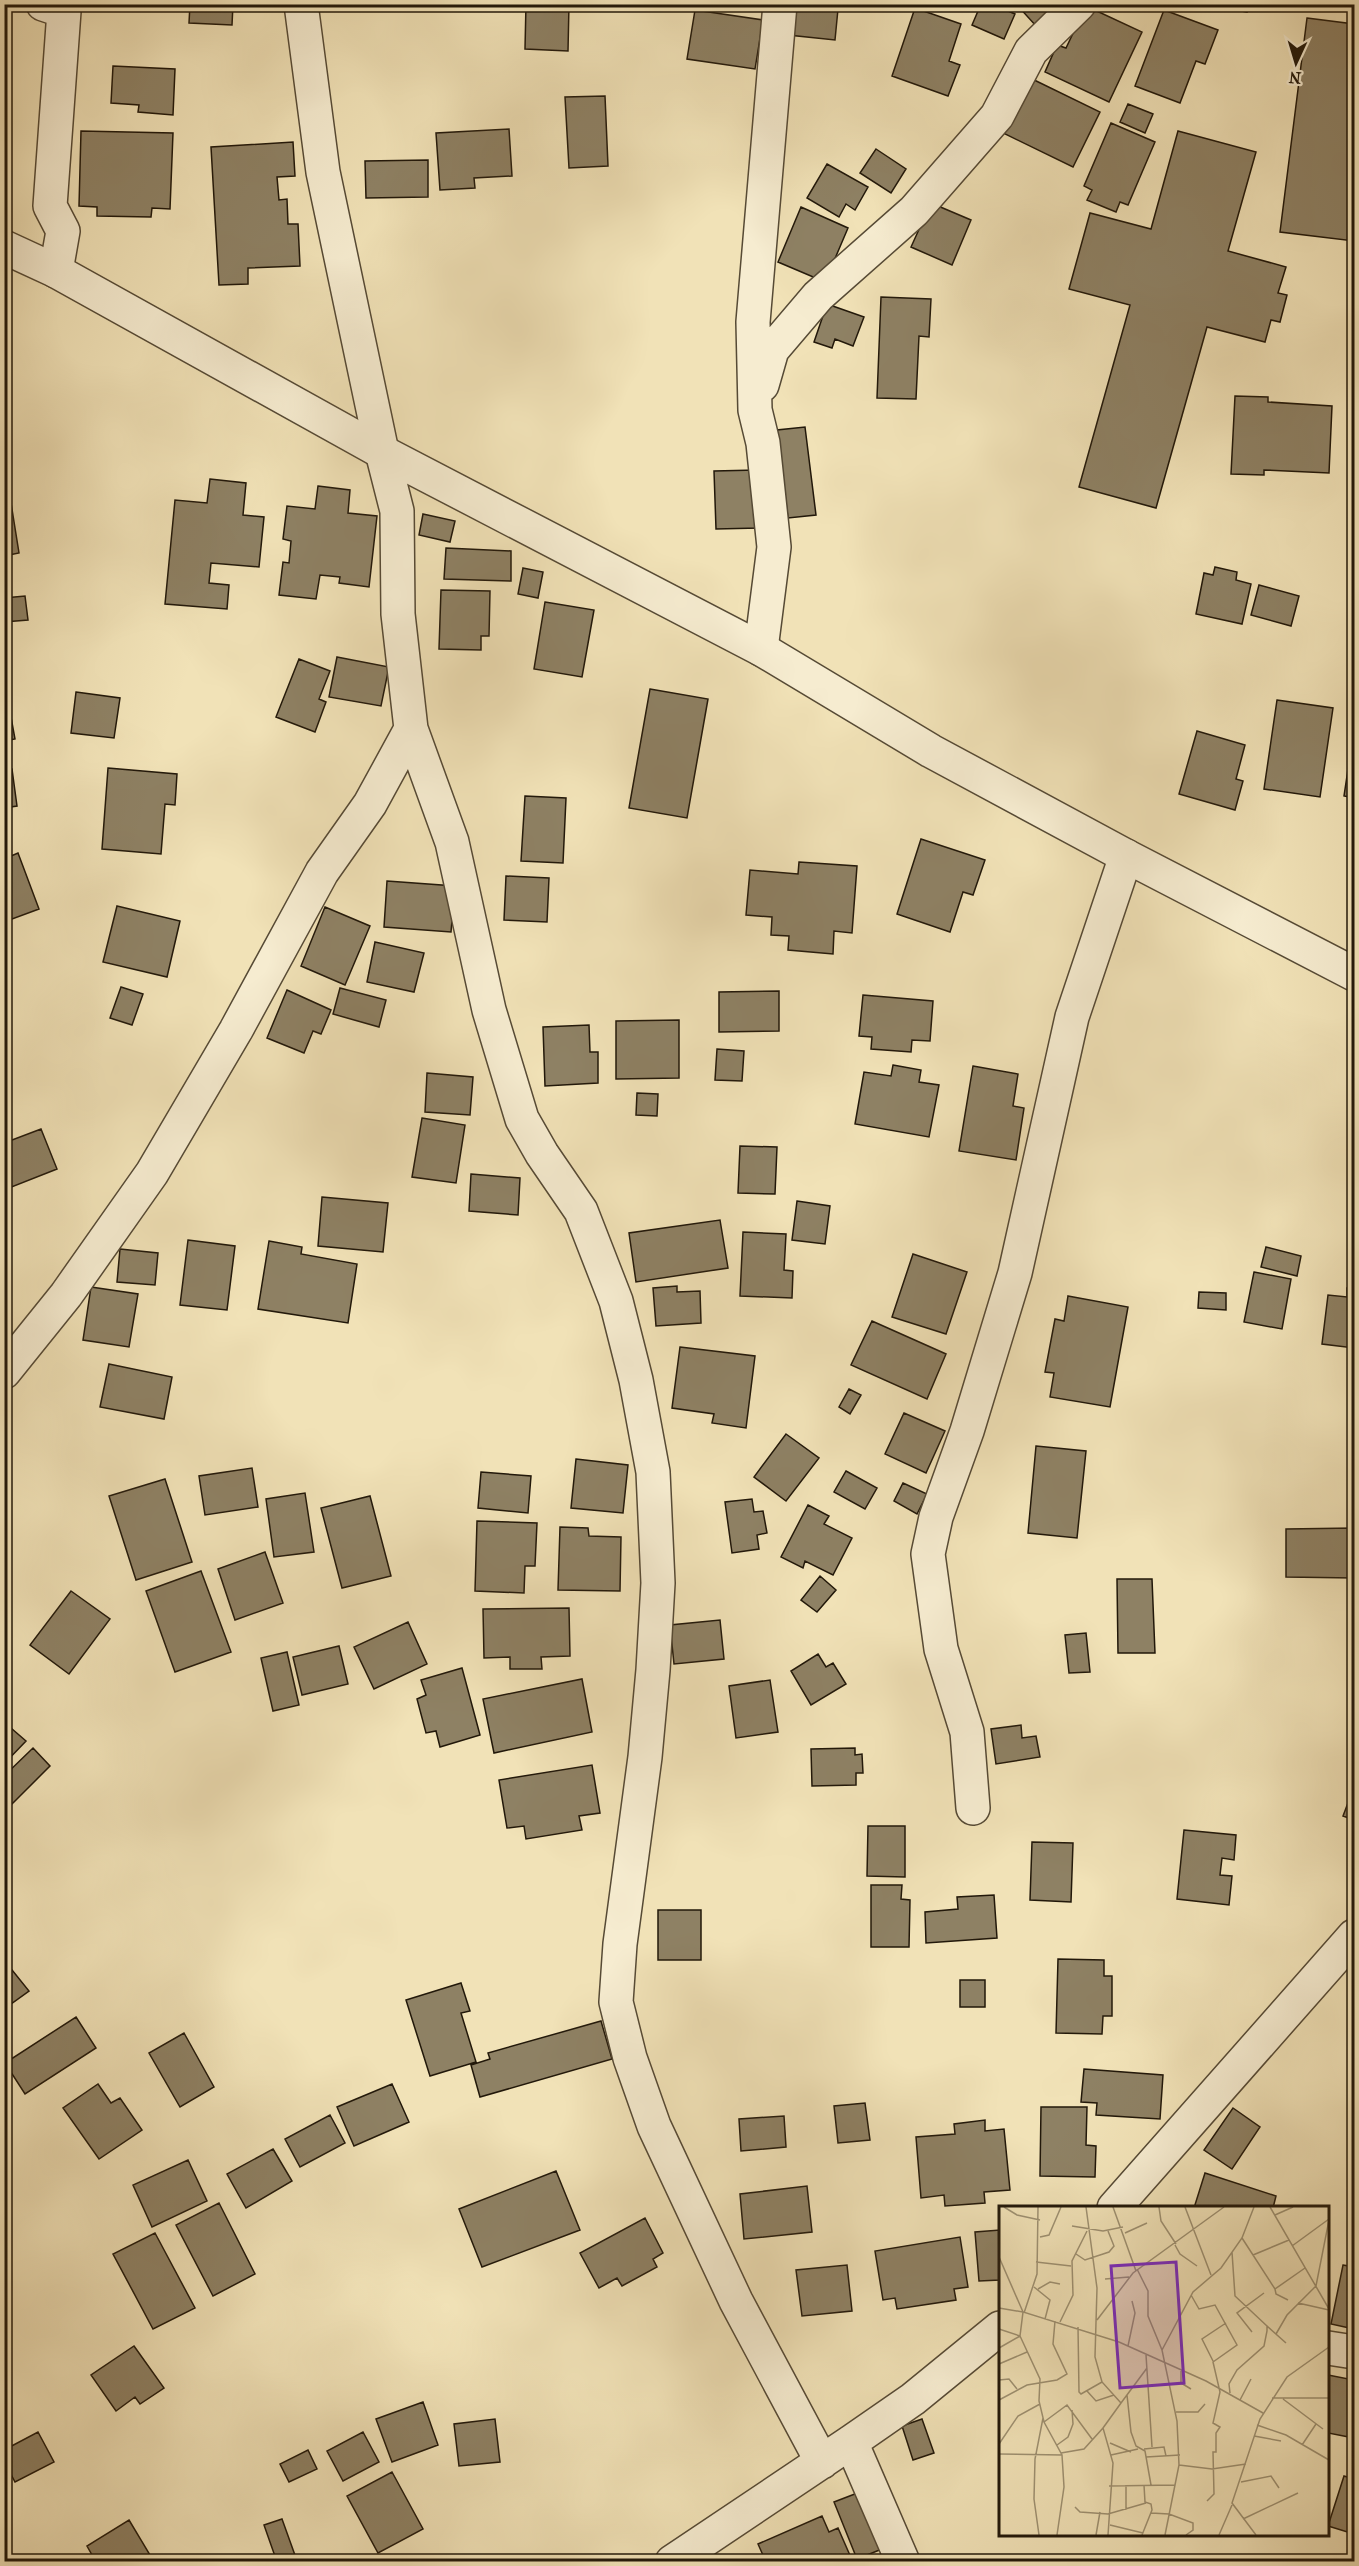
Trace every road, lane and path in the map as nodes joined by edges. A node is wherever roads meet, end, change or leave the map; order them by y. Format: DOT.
graph roads {
  1 [pos="43,4"];
  2 [pos="301,4"];
  3 [pos="780,4"];
  4 [pos="1079,4"];
  5 [pos="4,247"];
  6 [pos="56,271"];
  7 [pos="755,410"];
  8 [pos="382,452"];
  9 [pos="761,649"];
  10 [pos="411,729"];
  11 [pos="1126,856"];
  12 [pos="1354,974"];
  13 [pos="4,1372"];
  14 [pos="973,1808"];
  15 [pos="1354,1936"];
  16 [pos="1116,2206"];
  17 [pos="999,2329"];
  18 [pos="1329,2348"];
  19 [pos="1354,2352"];
  20 [pos="851,2442"];
  21 [pos="822,2462"];
  22 [pos="672,2562"];
  23 [pos="903,2562"];
  1 -- 6 [label="street"];
  2 -- 8 [label="street"];
  3 -- 7 [label="street"];
  4 -- 7 [label="street"];
  5 -- 6 [label="street"];
  6 -- 8 [label="street"];
  7 -- 9 [label="street"];
  8 -- 9 [label="street"];
  8 -- 10 [label="street"];
  9 -- 11 [label="street"];
  10 -- 13 [label="street"];
  10 -- 21 [label="street"];
  11 -- 12 [label="street"];
  11 -- 14 [label="street"];
  15 -- 16 [label="street"];
  17 -- 20 [label="street"];
  18 -- 19 [label="street"];
  20 -- 21 [label="street"];
  20 -- 23 [label="street"];
  21 -- 22 [label="street"];
}
